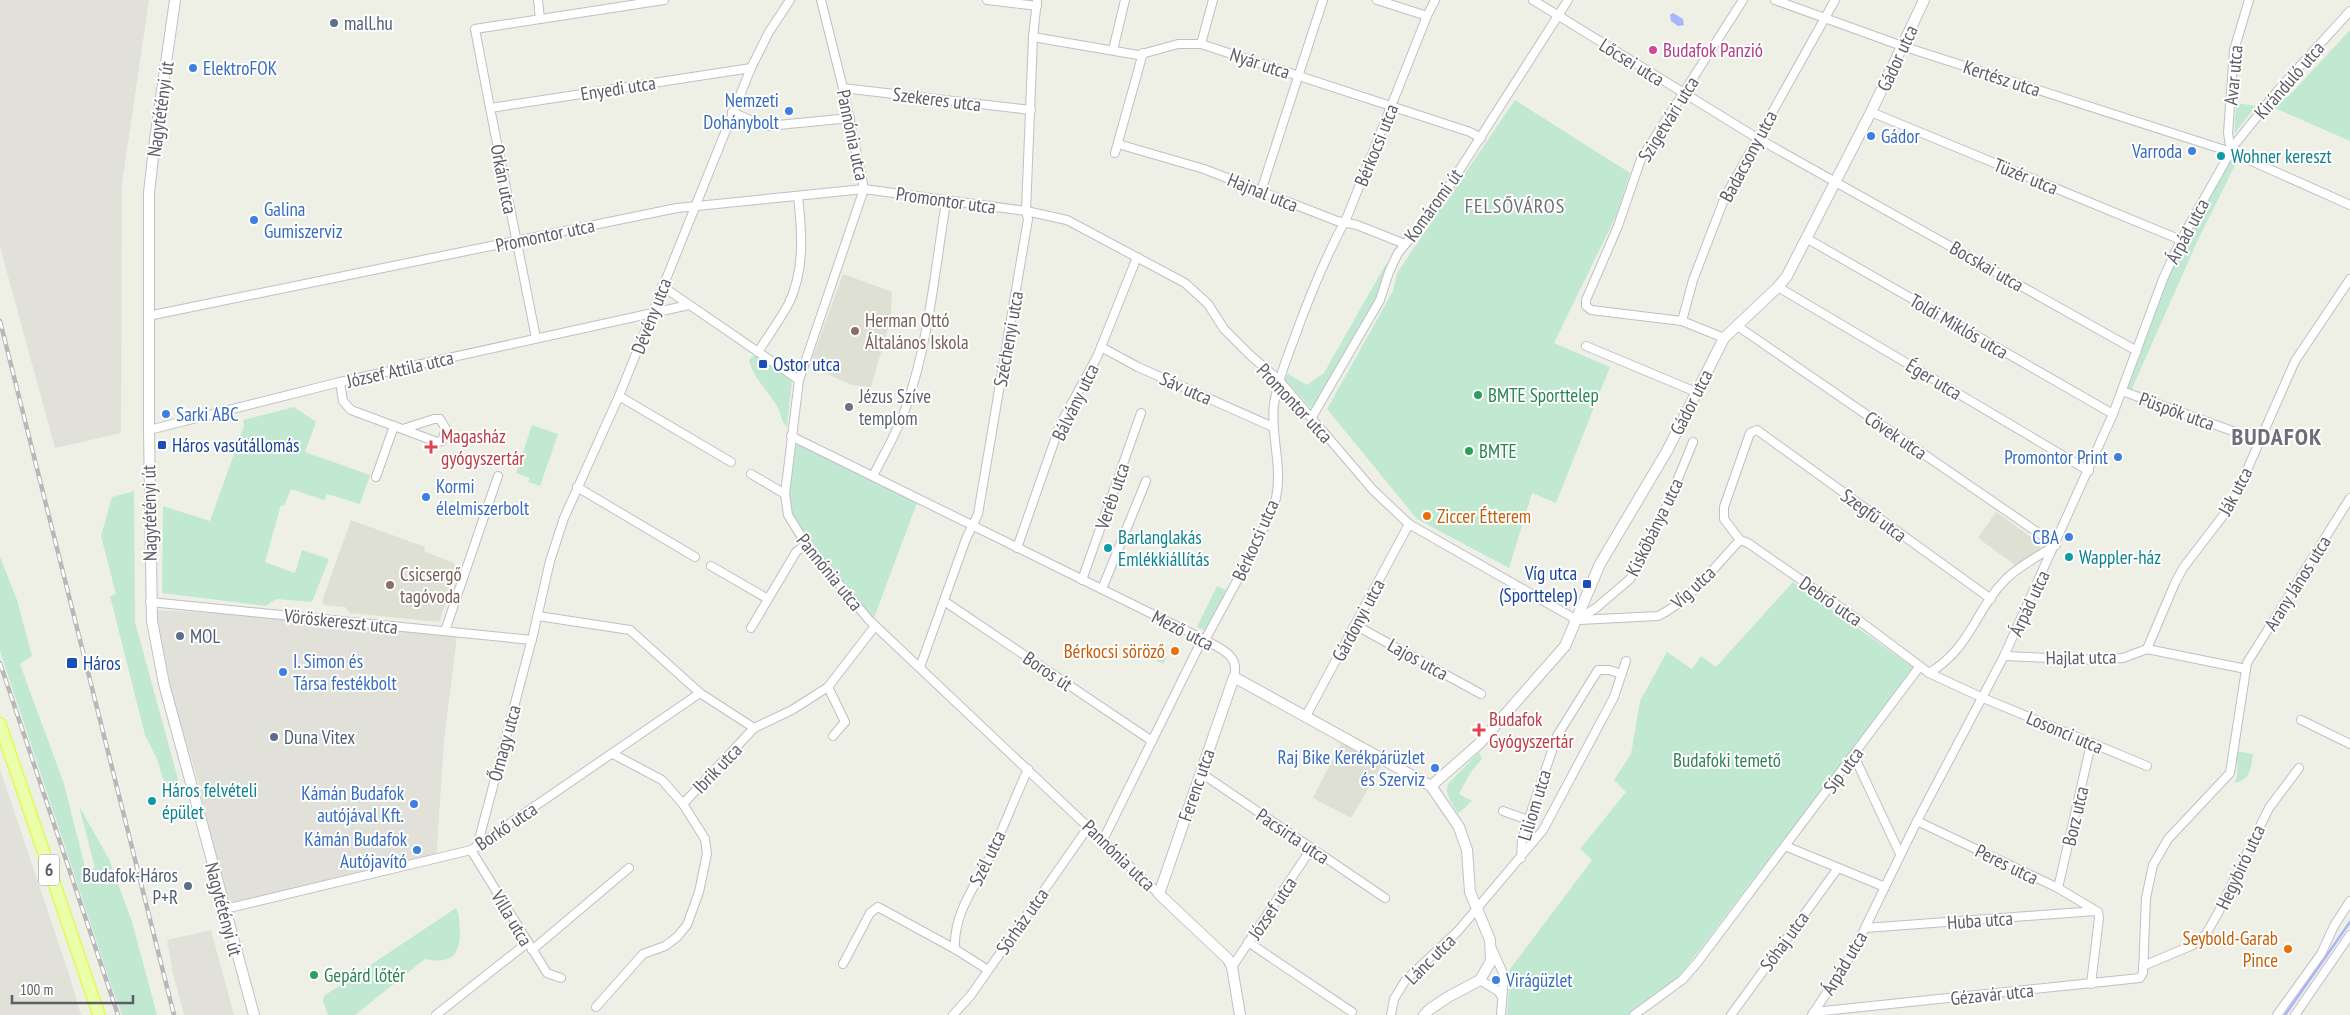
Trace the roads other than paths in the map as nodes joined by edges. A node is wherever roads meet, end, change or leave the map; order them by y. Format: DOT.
graph roads {
  1 [pos="175,0"];
  2 [pos="538,0"];
  3 [pos="664,0"];
  4 [pos="790,0"];
  5 [pos="821,0"];
  6 [pos="987,0"];
  7 [pos="1125,0"];
  8 [pos="1213,0"];
  9 [pos="1324,0"];
  10 [pos="1377,0"];
  11 [pos="1435,0"];
  12 [pos="1533,0"];
  13 [pos="1568,0"];
  14 [pos="1743,0"];
  15 [pos="1775,0"];
  16 [pos="1835,0"];
  17 [pos="1924,0"];
  18 [pos="2249,0"];
  19 [pos="1037,3"];
  20 [pos="2350,11"];
  21 [pos="1558,15"];
  22 [pos="1426,16"];
  23 [pos="1825,18"];
  24 [pos="540,19"];
  25 [pos="1033,37"];
  26 [pos="1201,44"];
  27 [pos="1902,46"];
  28 [pos="1113,50"];
  29 [pos="1143,53"];
  30 [pos="751,68"];
  31 [pos="1299,76"];
  32 [pos="843,88"];
  33 [pos="1683,94"];
  34 [pos="490,105"];
  35 [pos="1392,106"];
  36 [pos="1031,110"];
  37 [pos="732,112"];
  38 [pos="1871,112"];
  39 [pos="850,118"];
  40 [pos="1481,138"];
  41 [pos="1757,138"];
  42 [pos="1118,144"];
  43 [pos="2231,152"];
  44 [pos="1115,153"];
  45 [pos="1836,181"];
  46 [pos="864,189"];
  47 [pos="1261,191"];
  48 [pos="798,196"];
  49 [pos="946,202"];
  50 [pos="695,206"];
  51 [pos="2350,206"];
  52 [pos="1026,211"];
  53 [pos="1344,223"];
  54 [pos="1806,238"];
  55 [pos="2181,240"];
  56 [pos="516,241"];
  57 [pos="1405,244"];
  58 [pos="1137,258"];
  59 [pos="2350,279"];
  60 [pos="662,286"];
  61 [pos="1778,288"];
  62 [pos="689,305"];
  63 [pos="652,312"];
  64 [pos="148,316"];
  65 [pos="1682,321"];
  66 [pos="1736,325"];
  67 [pos="536,338"];
  68 [pos="1724,338"];
  69 [pos="1586,346"];
  70 [pos="1101,347"];
  71 [pos="758,352"];
  72 [pos="2137,352"];
  73 [pos="799,380"];
  74 [pos="1279,380"];
  75 [pos="340,382"];
  76 [pos="2122,391"];
  77 [pos="1696,392"];
  78 [pos="619,396"];
  79 [pos="1141,413"];
  80 [pos="2113,414"];
  81 [pos="1312,417"];
  82 [pos="394,426"];
  83 [pos="1273,427"];
  84 [pos="403,429"];
  85 [pos="148,430"];
  86 [pos="791,436"];
  87 [pos="2260,441"];
  88 [pos="1693,442"];
  89 [pos="731,462"];
  90 [pos="2089,470"];
  91 [pos="752,474"];
  92 [pos="498,476"];
  93 [pos="873,476"];
  94 [pos="376,477"];
  95 [pos="1146,481"];
  96 [pos="577,487"];
  97 [pos="785,494"];
  98 [pos="2350,498"];
  99 [pos="1409,524"];
  100 [pos="973,526"];
  101 [pos="1740,540"];
  102 [pos="806,544"];
  103 [pos="2056,545"];
  104 [pos="1017,548"];
  105 [pos="695,557"];
  106 [pos="711,566"];
  107 [pos="1082,580"];
  108 [pos="1102,589"];
  109 [pos="1991,599"];
  110 [pos="768,600"];
  111 [pos="944,601"];
  112 [pos="150,602"];
  113 [pos="538,616"];
  114 [pos="1577,620"];
  115 [pos="1355,625"];
  116 [pos="875,626"];
  117 [pos="751,628"];
  118 [pos="445,631"];
  119 [pos="532,640"];
  120 [pos="1205,640"];
  121 [pos="2147,649"];
  122 [pos="2004,656"];
  123 [pos="1626,661"];
  124 [pos="1920,666"];
  125 [pos="920,667"];
  126 [pos="2246,669"];
  127 [pos="1929,673"];
  128 [pos="1622,674"];
  129 [pos="1234,677"];
  130 [pos="828,687"];
  131 [pos="700,693"];
  132 [pos="1481,694"];
  133 [pos="1984,698"];
  134 [pos="1306,716"];
  135 [pos="2300,720"];
  136 [pos="0,724"];
  137 [pos="754,728"];
  138 [pos="833,736"];
  139 [pos="1152,740"];
  140 [pos="2091,744"];
  141 [pos="2350,744"];
  142 [pos="613,754"];
  143 [pos="1854,756"];
  144 [pos="2147,766"];
  145 [pos="2299,768"];
  146 [pos="1028,769"];
  147 [pos="1201,773"];
  148 [pos="1431,786"];
  149 [pos="683,804"];
  150 [pos="1503,811"];
  151 [pos="1528,820"];
  152 [pos="1917,821"];
  153 [pos="1090,826"];
  154 [pos="1103,840"];
  155 [pos="1785,846"];
  156 [pos="474,848"];
  157 [pos="1311,848"];
  158 [pos="1900,854"];
  159 [pos="1521,858"];
  160 [pos="629,868"];
  161 [pos="1838,868"];
  162 [pos="1885,887"];
  163 [pos="2058,888"];
  164 [pos="1159,894"];
  165 [pos="1385,898"];
  166 [pos="2350,901"];
  167 [pos="1479,908"];
  168 [pos="225,909"];
  169 [pos="2095,911"];
  170 [pos="1865,928"];
  171 [pos="2350,935"];
  172 [pos="1248,942"];
  173 [pos="2326,943"];
  174 [pos="529,947"];
  175 [pos="955,949"];
  176 [pos="1492,949"];
  177 [pos="2339,952"];
  178 [pos="843,964"];
  179 [pos="2143,966"];
  180 [pos="1232,967"];
  181 [pos="988,970"];
  182 [pos="561,978"];
  183 [pos="1480,980"];
  184 [pos="2092,984"];
  185 [pos="1502,997"];
  186 [pos="596,1007"];
  187 [pos="1238,1012"];
  188 [pos="1352,1012"];
  189 [pos="1813,1014"];
  190 [pos="99,1015"];
  191 [pos="254,1015"];
  192 [pos="436,1015"];
  193 [pos="953,1015"];
  194 [pos="1249,1015"];
  195 [pos="1391,1015"];
  196 [pos="1424,1015"];
  197 [pos="1501,1015"];
  198 [pos="1634,1015"];
  199 [pos="1731,1015"];
  200 [pos="2277,1015"];
  201 [pos="2295,1015"];
  1 -- 64 [label="street, Nagytétényi út"];
  2 -- 24 [label="street"];
  3 -- 24 [label="street"];
  4 -- 30 [label="street, Dévény utca"];
  5 -- 32 [label="street, Pannónia utca"];
  6 -- 19 [label="street"];
  7 -- 28 [label="street"];
  8 -- 26 [label="street"];
  9 -- 31 [label="street"];
  10 -- 22 [label="street"];
  11 -- 22 [label="street, Bérkocsi utca"];
  12 -- 21 [label="street, Lőcsei utca"];
  13 -- 21 [label="street, Komáromi út"];
  14 -- 33 [label="street, Szigetvári utca"];
  15 -- 23 [label="street, Kertész utca"];
  16 -- 23 [label="street, Badacsony utca"];
  17 -- 27 [label="street, Gádor utca"];
  18 -- 43 [label="street, Avar utca"];
  19 -- 25 [label="street, Széchenyi utca"];
  20 -- 43 [label="street, Kiránduló utca"];
  21 -- 33 [label="street, Lőcsei utca"];
  21 -- 40 [label="street, Komáromi út"];
  22 -- 35 [label="street, Bérkocsi utca"];
  23 -- 27 [label="street, Kertész utca"];
  23 -- 41 [label="street, Badacsony utca"];
  24 -- 34 [label="street, Orkán utca"];
  25 -- 28 [label="street, Nyár utca"];
  25 -- 36 [label="street, Széchenyi utca"];
  26 -- 29 [label="street, Nyár utca"];
  26 -- 31 [label="street, Nyár utca"];
  27 -- 38 [label="street, Gádor utca"];
  27 -- 43 [label="street, Kertész utca"];
  28 -- 29 [label="street, Nyár utca"];
  29 -- 42 [label="street"];
  30 -- 34 [label="street, Enyedi utca"];
  30 -- 37 [label="street, Dévény utca"];
  31 -- 35 [label="street, Nyár utca"];
  31 -- 47 [label="street"];
  32 -- 36 [label="street, Szekeres utca"];
  32 -- 39 [label="street, Pannónia utca"];
  33 -- 41 [label="street, Lőcsei utca"];
  33 -- 65 [label="street, Szigetvári utca"];
  34 -- 56 [label="street, Orkán utca"];
  35 -- 40 [label="street, Nyár utca"];
  35 -- 53 [label="street, Bérkocsi utca"];
  36 -- 52 [label="street, Széchenyi utca"];
  37 -- 39 [label="street"];
  37 -- 50 [label="street, Dévény utca"];
  38 -- 45 [label="street, Gádor utca"];
  38 -- 55 [label="street, Tüzér utca"];
  39 -- 46 [label="street, Pannónia utca"];
  40 -- 57 [label="street, Komáromi út"];
  41 -- 45 [label="street, Lőcsei utca"];
  41 -- 65 [label="street, Badacsony utca"];
  42 -- 44 [label="street"];
  42 -- 47 [label="street, Hajnal utca"];
  43 -- 51 [label="street, Kertész utca"];
  43 -- 55 [label="street, Árpád utca"];
  45 -- 54 [label="street, Gádor utca"];
  45 -- 72 [label="street, Bocskai utca"];
  46 -- 48 [label="street, Promontor utca"];
  46 -- 49 [label="street, Promontor utca"];
  46 -- 73 [label="street, Pannónia utca"];
  47 -- 53 [label="street, Hajnal utca"];
  48 -- 50 [label="street, Promontor utca"];
  48 -- 71 [label="street"];
  49 -- 52 [label="street, Promontor utca"];
  49 -- 93 [label="street"];
  50 -- 56 [label="street, Promontor utca"];
  50 -- 60 [label="street, Dévény utca"];
  52 -- 58 [label="street, Promontor utca"];
  52 -- 100 [label="street, Széchenyi utca"];
  53 -- 57 [label="street, Hajnal utca"];
  53 -- 74 [label="street, Bérkocsi utca"];
  54 -- 61 [label="street, Gádor utca"];
  54 -- 80 [label="street, Toldi Miklós utca"];
  55 -- 72 [label="street, Árpád utca"];
  56 -- 64 [label="street, Promontor utca"];
  56 -- 67 [label="street, Orkán utca"];
  57 -- 81 [label="street, Komáromi út"];
  58 -- 70 [label="street, Bálvány utca"];
  58 -- 74 [label="street, Promontor utca"];
  59 -- 87 [label="street, Ják utca"];
  60 -- 62 [label="street"];
  60 -- 63 [label="street, Dévény utca"];
  61 -- 66 [label="street, Gádor utca"];
  61 -- 90 [label="street, Éger utca"];
  62 -- 63 [label="street"];
  62 -- 71 [label="street"];
  63 -- 67 [label="street, József Attila utca"];
  63 -- 78 [label="street, Dévény utca"];
  64 -- 85 [label="street, Nagytétényi út"];
  65 -- 68 [label="street"];
  66 -- 68 [label="street, Gádor utca"];
  66 -- 103 [label="street, Cövek utca"];
  67 -- 75 [label="street, József Attila utca"];
  68 -- 77 [label="street, Gádor utca"];
  69 -- 77 [label="street"];
  70 -- 83 [label="street, Sáv utca"];
  70 -- 104 [label="street, Bálvány utca"];
  71 -- 73 [label="street"];
  72 -- 76 [label="street, Árpád utca"];
  73 -- 86 [label="street, Pannónia utca"];
  74 -- 81 [label="street, Promontor utca"];
  74 -- 83 [label="street, Bérkocsi utca"];
  75 -- 82 [label="street"];
  75 -- 85 [label="street, József Attila utca"];
  76 -- 80 [label="street, Árpád utca"];
  76 -- 87 [label="street, Püspök utca"];
  77 -- 114 [label="street, Gádor utca"];
  78 -- 89 [label="street"];
  78 -- 96 [label="street, Dévény utca"];
  79 -- 107 [label="street, Veréb utca"];
  80 -- 90 [label="street, Árpád utca"];
  81 -- 99 [label="street, Promontor utca"];
  82 -- 84 [label="street"];
  82 -- 94 [label="street"];
  83 -- 120 [label="street, Bérkocsi utca"];
  84 -- 84 [label="street"];
  85 -- 112 [label="street, Nagytétényi út"];
  86 -- 93 [label="street, Mező utca"];
  86 -- 97 [label="street, Pannónia utca"];
  87 -- 121 [label="street, Ják utca"];
  88 -- 114 [label="street, Kiskőbánya utca"];
  90 -- 103 [label="street, Árpád utca"];
  91 -- 97 [label="street"];
  92 -- 118 [label="street"];
  93 -- 100 [label="street, Mező utca"];
  95 -- 108 [label="street"];
  96 -- 105 [label="street"];
  96 -- 113 [label="street, Dévény utca"];
  97 -- 102 [label="street, Pannónia utca"];
  98 -- 126 [label="street, Arany János utca"];
  99 -- 114 [label="street, Promontor utca"];
  99 -- 115 [label="street, Gárdonyi utca"];
  100 -- 104 [label="street, Mező utca"];
  100 -- 111 [label="street, Széchenyi utca"];
  101 -- 109 [label="street, Szegfű utca"];
  101 -- 114 [label="street, Víg utca"];
  101 -- 124 [label="street, Debrő utca"];
  102 -- 110 [label="street"];
  102 -- 116 [label="street, Pannónia utca"];
  103 -- 109 [label="street"];
  103 -- 122 [label="street, Árpád utca"];
  104 -- 107 [label="street, Mező utca"];
  106 -- 110 [label="street"];
  107 -- 108 [label="street, Mező utca"];
  108 -- 120 [label="street, Mező utca"];
  109 -- 127 [label="street"];
  110 -- 117 [label="street"];
  111 -- 125 [label="street, Széchenyi utca"];
  111 -- 139 [label="street, Boros út"];
  112 -- 118 [label="street, Vöröskereszt utca"];
  112 -- 168 [label="street, Nagytétényi út"];
  113 -- 119 [label="street, Dévény utca"];
  113 -- 131 [label="street"];
  114 -- 148 [label="street, Gádor utca"];
  115 -- 132 [label="street, Lajos utca"];
  115 -- 134 [label="street, Gárdonyi utca"];
  116 -- 125 [label="street, Pannónia utca"];
  116 -- 130 [label="street, Ibrik utca"];
  118 -- 119 [label="street, Vöröskereszt utca"];
  119 -- 156 [label="street, Őrnagy utca"];
  120 -- 129 [label="street, Mező utca"];
  120 -- 139 [label="street, Bérkocsi utca"];
  121 -- 122 [label="street, Hajlat utca"];
  121 -- 126 [label="street"];
  122 -- 133 [label="street, Árpád utca"];
  123 -- 128 [label="street, Lánc utca"];
  124 -- 127 [label="street"];
  124 -- 143 [label="street, Síp utca"];
  125 -- 146 [label="street, Pannónia utca"];
  126 -- 179 [label="street"];
  127 -- 133 [label="street, Losonci utca"];
  128 -- 151 [label="street, Liliom utca"];
  128 -- 159 [label="street, Lánc utca"];
  129 -- 134 [label="street"];
  129 -- 147 [label="street, Ferenc utca"];
  130 -- 137 [label="street, Ibrik utca"];
  130 -- 138 [label="street"];
  131 -- 137 [label="street"];
  131 -- 142 [label="street, Borkő utca"];
  133 -- 140 [label="street, Losonci utca"];
  133 -- 152 [label="street, Árpád utca"];
  134 -- 148 [label="street"];
  135 -- 141 [label="street"];
  136 -- 190 [label="main road, 6"];
  137 -- 149 [label="street, Ibrik utca"];
  139 -- 154 [label="street, Bérkocsi utca"];
  140 -- 144 [label="street, Losonci utca"];
  140 -- 163 [label="street, Borz utca"];
  142 -- 149 [label="street"];
  142 -- 156 [label="street, Borkő utca"];
  143 -- 155 [label="street, Síp utca"];
  143 -- 158 [label="street"];
  145 -- 179 [label="street, Hegybíró utca"];
  146 -- 153 [label="street, Pannónia utca"];
  146 -- 175 [label="street, Szél utca"];
  147 -- 157 [label="street, Pacsirta utca"];
  147 -- 164 [label="street, Ferenc utca"];
  148 -- 167 [label="street"];
  149 -- 186 [label="street, Ibrik utca"];
  150 -- 151 [label="street"];
  151 -- 159 [label="street, Liliom utca"];
  152 -- 158 [label="street, Árpád utca"];
  152 -- 163 [label="street, Peres utca"];
  153 -- 154 [label="street, Pannónia utca"];
  153 -- 181 [label="street, Sörház utca"];
  154 -- 164 [label="street, Pannónia utca"];
  155 -- 161 [label="street"];
  155 -- 198 [label="street, Síp utca"];
  156 -- 168 [label="street, Borkő utca"];
  156 -- 174 [label="street, Villa utca"];
  157 -- 165 [label="street, Pacsirta utca"];
  157 -- 172 [label="street, József utca"];
  158 -- 162 [label="street, Árpád utca"];
  159 -- 167 [label="street, Lánc utca"];
  160 -- 174 [label="street"];
  161 -- 162 [label="street"];
  161 -- 199 [label="street, Sóhaj utca"];
  162 -- 170 [label="street, Árpád utca"];
  163 -- 169 [label="street, Peres utca"];
  164 -- 180 [label="street, Pannónia utca"];
  166 -- 173 [label="street"];
  167 -- 176 [label="street"];
  167 -- 195 [label="street, Lánc utca"];
  168 -- 191 [label="street, Nagytétényi út"];
  169 -- 170 [label="street, Huba utca"];
  169 -- 184 [label="street"];
  170 -- 189 [label="street, Árpád utca"];
  171 -- 177 [label="street"];
  172 -- 180 [label="street, József utca"];
  172 -- 188 [label="street"];
  173 -- 177 [label="street"];
  173 -- 200 [label="street"];
  174 -- 182 [label="street, Villa utca"];
  174 -- 192 [label="street"];
  175 -- 178 [label="street"];
  175 -- 181 [label="street"];
  176 -- 183 [label="street"];
  176 -- 185 [label="street"];
  177 -- 201 [label="street"];
  179 -- 184 [label="street, Gézavár utca"];
  180 -- 187 [label="street, Pannónia utca"];
  181 -- 193 [label="street, Sörház utca"];
  183 -- 185 [label="street"];
  183 -- 196 [label="street"];
  184 -- 189 [label="street, Gézavár utca"];
  185 -- 197 [label="street"];
  187 -- 194 [label="street, Pannónia utca"];
}
